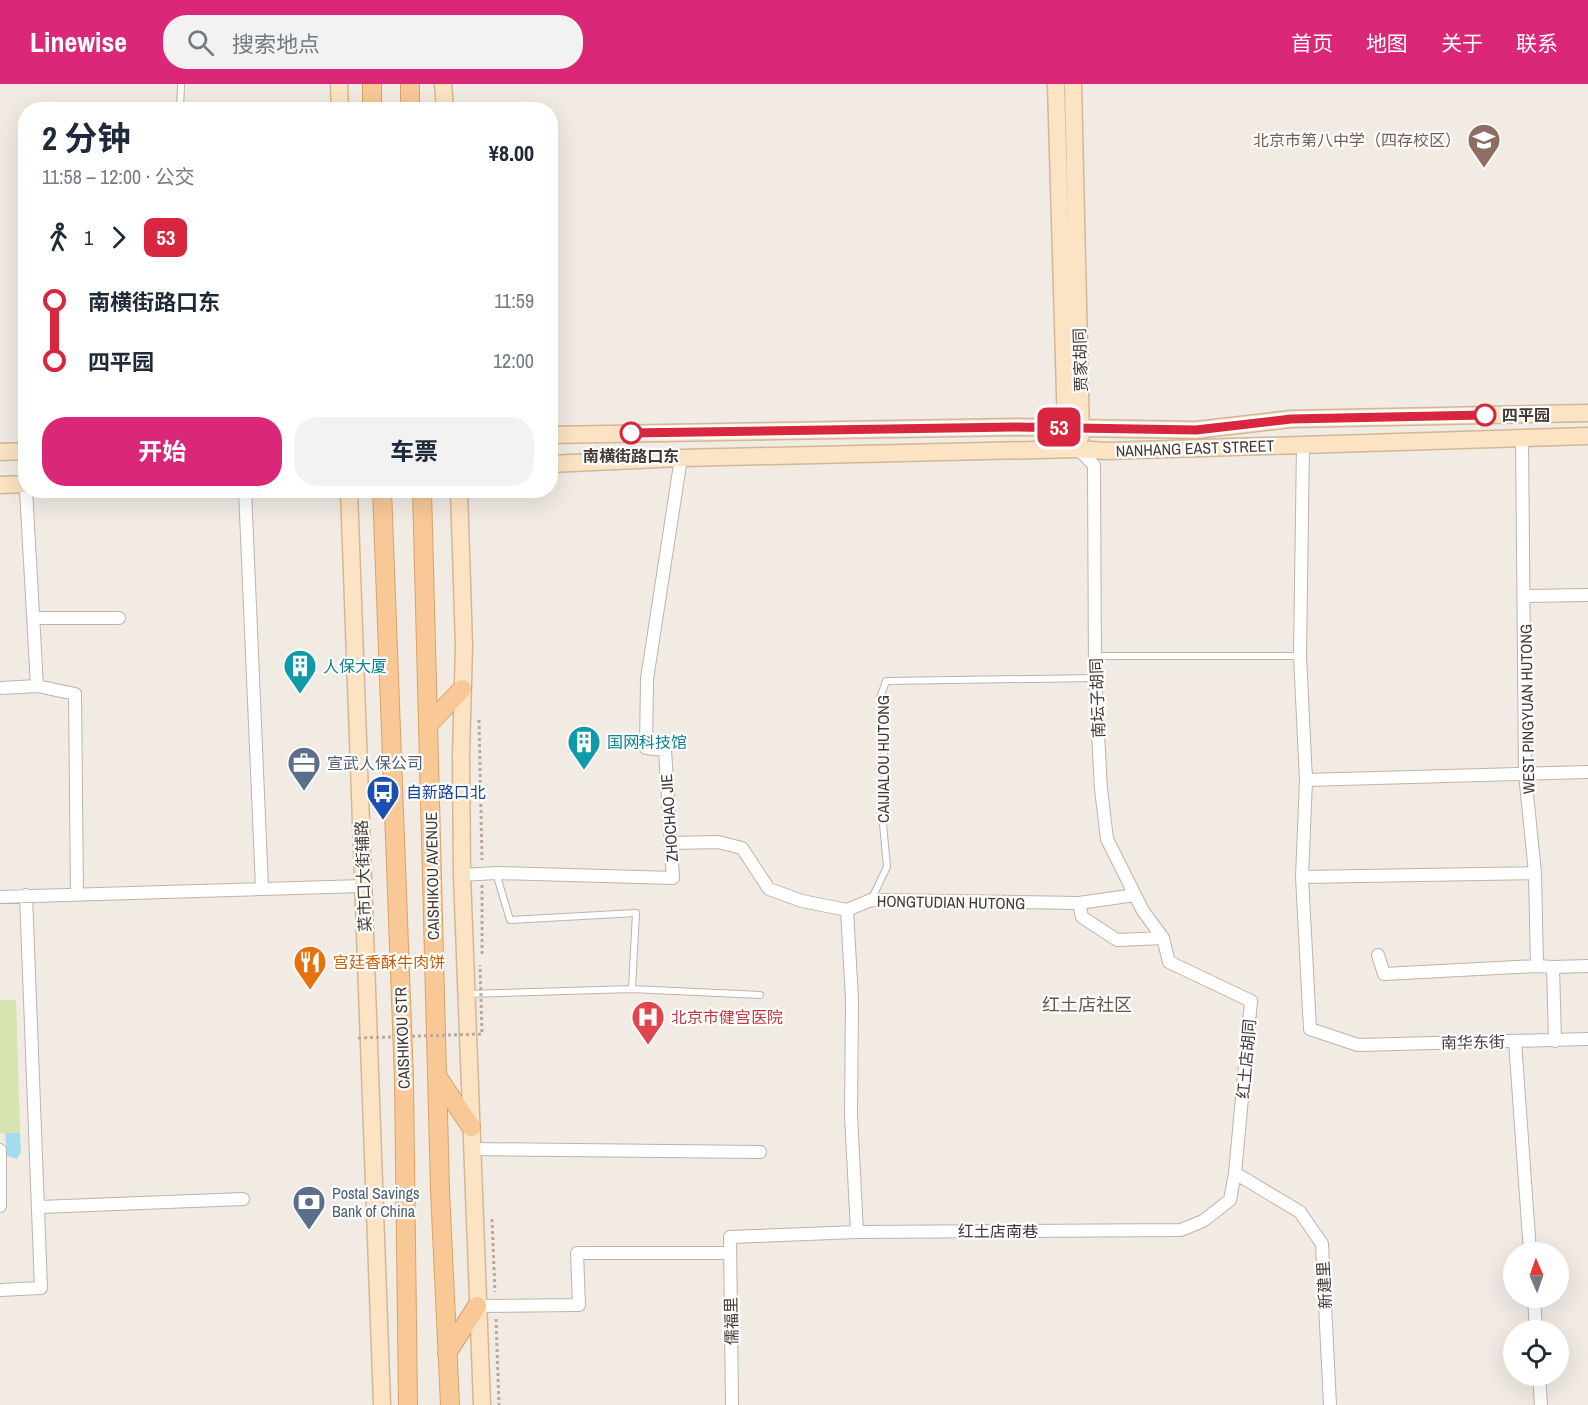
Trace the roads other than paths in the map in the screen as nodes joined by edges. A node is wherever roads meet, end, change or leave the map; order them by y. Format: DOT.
graph roads {
  1 [pos="181,84"];
  2 [pos="339,84"];
  3 [pos="372,84"];
  4 [pos="410,84"];
  5 [pos="443,84"];
  6 [pos="1056,84"];
  7 [pos="1073,84"];
  8 [pos="180,102"];
  9 [pos="340,102"];
  10 [pos="372,102"];
  11 [pos="410,102"];
  12 [pos="444,102"];
  13 [pos="1588,413"];
  14 [pos="1074,427"];
  15 [pos="558,435"];
  16 [pos="1522,436"];
  17 [pos="1588,436"];
  18 [pos="1303,444"];
  19 [pos="1078,449"];
  20 [pos="18,451"];
  21 [pos="0,452"];
  22 [pos="681,458"];
  23 [pos="558,464"];
  24 [pos="18,484"];
  25 [pos="0,485"];
  26 [pos="26,498"];
  27 [pos="245,498"];
  28 [pos="349,498"];
  29 [pos="382,498"];
  30 [pos="422,498"];
  31 [pos="459,498"];
  32 [pos="1588,595"];
  33 [pos="1526,596"];
  34 [pos="33,618"];
  35 [pos="119,618"];
  36 [pos="1096,656"];
  37 [pos="1300,656"];
  38 [pos="1095,678"];
  39 [pos="37,686"];
  40 [pos="0,688"];
  41 [pos="462,689"];
  42 [pos="429,724"];
  43 [pos="1588,772"];
  44 [pos="1525,774"];
  45 [pos="1306,780"];
  46 [pos="671,843"];
  47 [pos="496,873"];
  48 [pos="1535,873"];
  49 [pos="462,875"];
  50 [pos="1302,877"];
  51 [pos="363,886"];
  52 [pos="262,888"];
  53 [pos="77,894"];
  54 [pos="26,895"];
  55 [pos="1135,895"];
  56 [pos="0,897"];
  57 [pos="871,900"];
  58 [pos="1079,903"];
  59 [pos="847,910"];
  60 [pos="1163,938"];
  61 [pos="1378,955"];
  62 [pos="1537,966"];
  63 [pos="1588,966"];
  64 [pos="1553,967"];
  65 [pos="632,989"];
  66 [pos="474,994"];
  67 [pos="760,995"];
  68 [pos="1588,1039"];
  69 [pos="1515,1041"];
  70 [pos="1555,1041"];
  71 [pos="437,1076"];
  72 [pos="471,1127"];
  73 [pos="472,1149"];
  74 [pos="0,1150"];
  75 [pos="760,1152"];
  76 [pos="1235,1173"];
  77 [pos="243,1199"];
  78 [pos="0,1206"];
  79 [pos="40,1207"];
  80 [pos="857,1232"];
  81 [pos="730,1236"];
  82 [pos="1529,1242"];
  83 [pos="730,1253"];
  84 [pos="0,1290"];
  85 [pos="477,1306"];
  86 [pos="447,1353"];
  87 [pos="1540,1386"];
  88 [pos="382,1405"];
  89 [pos="408,1405"];
  90 [pos="450,1405"];
  91 [pos="482,1405"];
  92 [pos="732,1405"];
  93 [pos="1330,1405"];
  94 [pos="1541,1405"];
  1 -- 8 [label="lane"];
  2 -- 9 [label="street"];
  3 -- 10 [label="main road"];
  4 -- 11 [label="main road"];
  5 -- 12 [label="street"];
  6 -- 14 [label="street, 贾家胡同"];
  7 -- 14 [label="street, 贾家胡同"];
  13 -- 14 [label="street, NANHANG EAST STREET"];
  14 -- 15 [label="street, NANHANG EAST STREET"];
  14 -- 19 [label="street, 贾家胡同"];
  16 -- 17 [label="street, NANHANG EAST STREET"];
  16 -- 18 [label="street, NANHANG EAST STREET"];
  16 -- 33 [label="street, WEST PINGYUAN HUTONG"];
  18 -- 19 [label="street, NANHANG EAST STREET"];
  18 -- 37 [label="street"];
  19 -- 22 [label="street, NANHANG EAST STREET"];
  19 -- 36 [label="street, 南坛子胡同"];
  20 -- 21 [label="street"];
  22 -- 23 [label="street, NANHANG EAST STREET"];
  22 -- 46 [label="street, ZHOCHAO JIE"];
  24 -- 25 [label="street"];
  26 -- 34 [label="street"];
  27 -- 52 [label="street"];
  28 -- 51 [label="street, 菜市口大街辅路"];
  29 -- 89 [label="main road, CAISHIKOU STR"];
  30 -- 42 [label="main road, CAISHIKOU AVENUE"];
  31 -- 41 [label="street"];
  32 -- 33 [label="street"];
  33 -- 44 [label="street, WEST PINGYUAN HUTONG"];
  34 -- 35 [label="street"];
  34 -- 39 [label="street"];
  36 -- 37 [label="lane"];
  36 -- 38 [label="street, 南坛子胡同"];
  37 -- 45 [label="street"];
  38 -- 55 [label="street, 南坛子胡同"];
  38 -- 57 [label="lane, CAIJIALOU HUTONG"];
  39 -- 40 [label="street"];
  39 -- 53 [label="street"];
  41 -- 42 [label="main road"];
  41 -- 49 [label="street"];
  42 -- 71 [label="main road, CAISHIKOU AVENUE"];
  43 -- 44 [label="street"];
  44 -- 45 [label="street"];
  44 -- 48 [label="street, WEST PINGYUAN HUTONG"];
  45 -- 50 [label="street"];
  46 -- 47 [label="street, ZHOCHAO JIE"];
  46 -- 59 [label="street"];
  47 -- 49 [label="street, ZHOCHAO JIE"];
  47 -- 65 [label="lane"];
  48 -- 50 [label="street"];
  48 -- 62 [label="street, WEST PINGYUAN HUTONG"];
  49 -- 66 [label="street"];
  50 -- 69 [label="street, 南华东街"];
  51 -- 52 [label="street"];
  51 -- 88 [label="street, 菜市口大街辅路"];
  52 -- 53 [label="street"];
  53 -- 54 [label="street"];
  54 -- 56 [label="street"];
  54 -- 79 [label="street"];
  55 -- 58 [label="street"];
  55 -- 60 [label="street, 南坛子胡同"];
  57 -- 58 [label="street, HONGTUDIAN HUTONG"];
  57 -- 59 [label="street, HONGTUDIAN HUTONG"];
  58 -- 60 [label="street"];
  59 -- 80 [label="street"];
  60 -- 76 [label="street, 红土店胡同"];
  61 -- 62 [label="street"];
  62 -- 64 [label="street"];
  63 -- 64 [label="street"];
  64 -- 70 [label="street"];
  65 -- 66 [label="lane"];
  65 -- 67 [label="lane"];
  66 -- 72 [label="street"];
  68 -- 70 [label="street, 南华东街"];
  69 -- 70 [label="street, 南华东街"];
  69 -- 82 [label="street"];
  71 -- 72 [label="main road"];
  71 -- 86 [label="main road, CAISHIKOU AVENUE"];
  72 -- 73 [label="street"];
  73 -- 75 [label="street"];
  73 -- 85 [label="street"];
  74 -- 78 [label="street"];
  76 -- 80 [label="street, 红土店南巷"];
  76 -- 93 [label="street, 新建里"];
  77 -- 79 [label="street"];
  79 -- 84 [label="street"];
  80 -- 81 [label="street, 红土店南巷"];
  81 -- 83 [label="street, 儒福里"];
  83 -- 85 [label="street"];
  83 -- 92 [label="street, 儒福里"];
  85 -- 86 [label="main road"];
  85 -- 91 [label="street"];
  86 -- 90 [label="main road, CAISHIKOU AVENUE"];
  87 -- 94 [label="street"];
}
